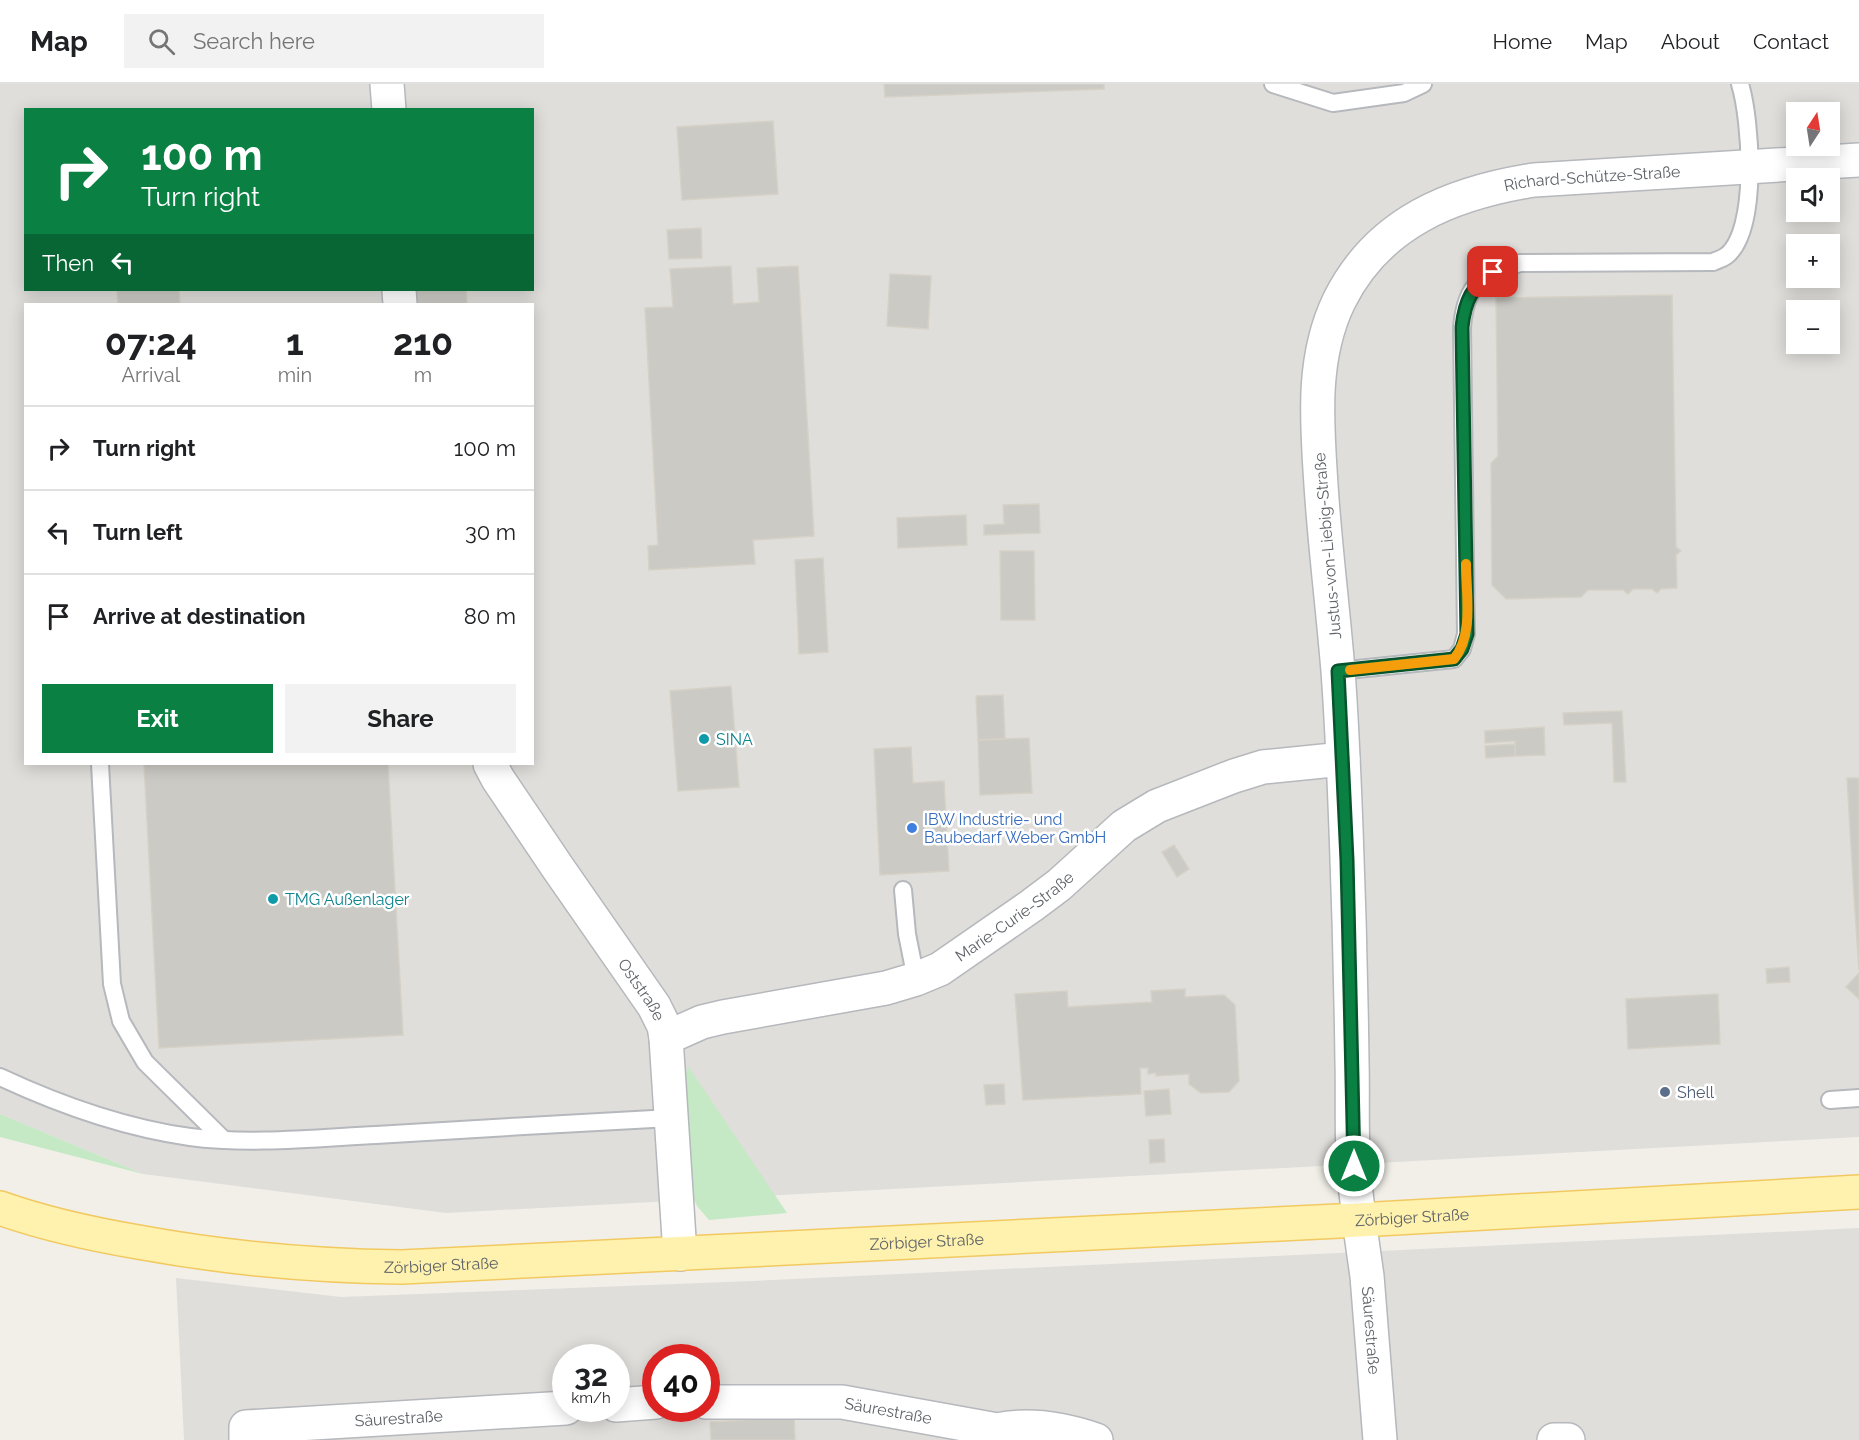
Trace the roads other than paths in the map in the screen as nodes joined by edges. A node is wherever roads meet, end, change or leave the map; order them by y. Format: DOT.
graph roads {
  1 [pos="387,84"];
  2 [pos="1273,84"];
  3 [pos="1423,84"];
  4 [pos="1740,84"];
  5 [pos="389,108"];
  6 [pos="1859,160"];
  7 [pos="1750,167"];
  8 [pos="1354,274"];
  9 [pos="1338,671"];
  10 [pos="1343,759"];
  11 [pos="100,765"];
  12 [pos="491,765"];
  13 [pos="903,890"];
  14 [pos="916,979"];
  15 [pos="666,1038"];
  16 [pos="0,1077"];
  17 [pos="1859,1098"];
  18 [pos="1830,1100"];
  19 [pos="671,1118"];
  20 [pos="224,1140"];
  21 [pos="1859,1192"];
  22 [pos="0,1208"];
  23 [pos="1359,1220"];
  24 [pos="680,1254"];
  25 [pos="720,1402"];
  26 [pos="552,1409"];
  27 [pos="999,1435"];
  28 [pos="246,1440"];
  29 [pos="1096,1440"];
  30 [pos="1380,1440"];
  31 [pos="1554,1440"];
  32 [pos="1568,1440"];
  1 -- 5 [label="street"];
  2 -- 3 [label="lane"];
  4 -- 7 [label="lane"];
  6 -- 7 [label="street, Richard-Schütze-Straße"];
  7 -- 8 [label="street, Richard-Schütze-Straße"];
  7 -- 9 [label="lane"];
  8 -- 9 [label="street, Justus-von-Liebig-Straße"];
  9 -- 10 [label="street, Justus-von-Liebig-Straße"];
  10 -- 14 [label="street, Marie-Curie-Straße"];
  10 -- 23 [label="street, Justus-von-Liebig-Straße"];
  11 -- 20 [label="lane"];
  12 -- 15 [label="street, Oststraße"];
  13 -- 14 [label="lane"];
  14 -- 15 [label="street, Marie-Curie-Straße"];
  15 -- 19 [label="street, Oststraße"];
  16 -- 20 [label="lane"];
  17 -- 18 [label="lane"];
  19 -- 20 [label="lane"];
  19 -- 24 [label="street, Oststraße"];
  21 -- 23 [label="main road, Zörbiger Straße"];
  22 -- 24 [label="main road, Zörbiger Straße"];
  23 -- 24 [label="main road, Zörbiger Straße"];
  23 -- 30 [label="street, Säurestraße"];
  25 -- 27 [label="street, Säurestraße"];
  26 -- 28 [label="street, Säurestraße"];
  27 -- 29 [label="street, Säurestraße"];
  31 -- 32 [label="street"];
}
